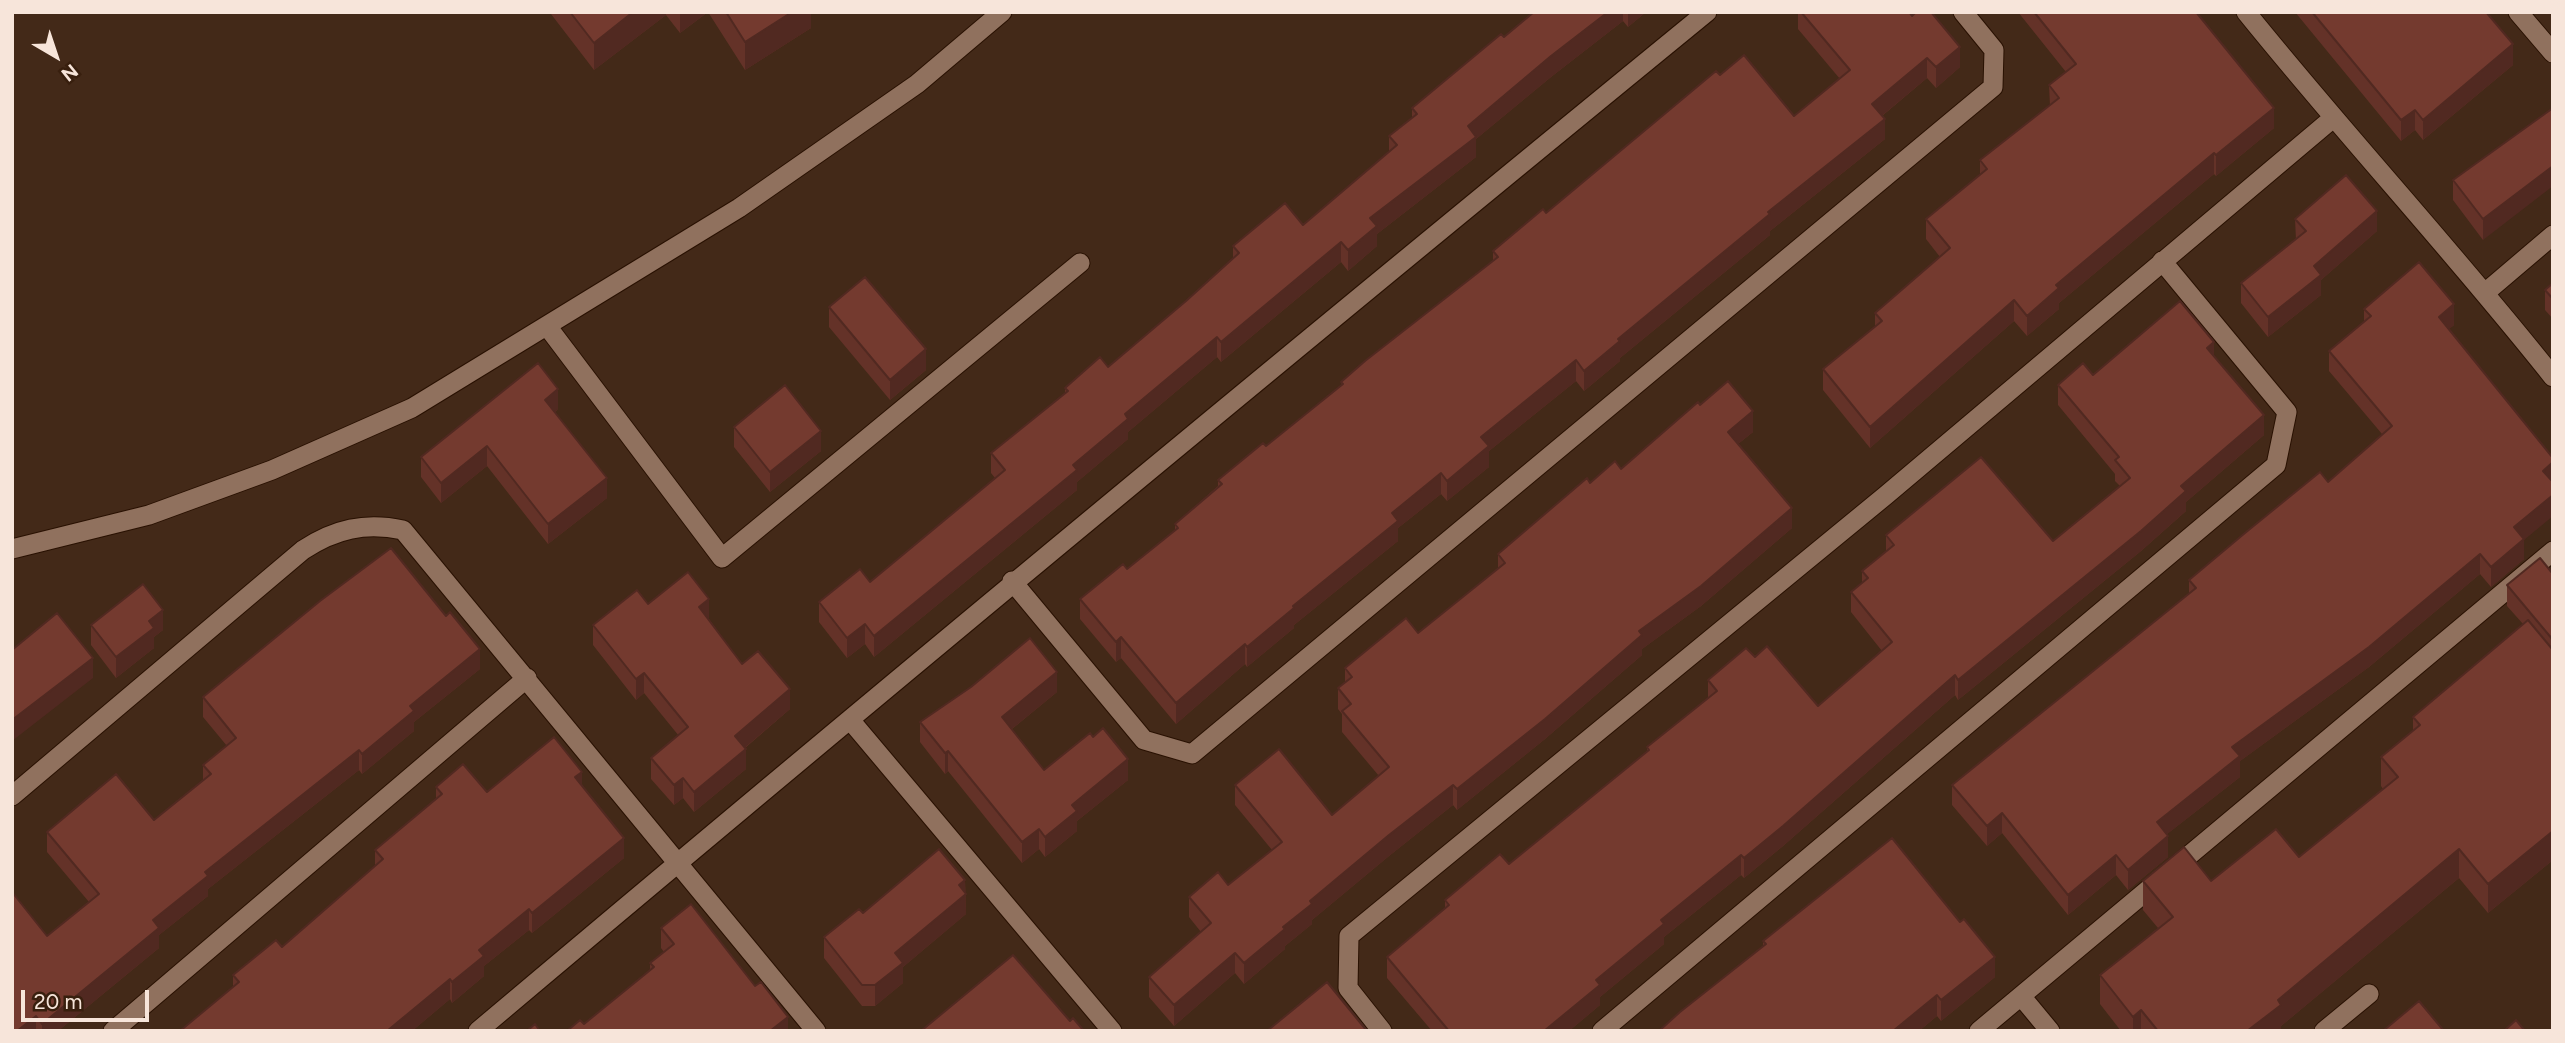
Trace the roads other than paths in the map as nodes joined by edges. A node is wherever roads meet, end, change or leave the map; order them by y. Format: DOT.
graph roads {
  1 [pos="1002,12"];
  2 [pos="1706,12"];
  3 [pos="1963,12"];
  4 [pos="2246,12"];
  5 [pos="2518,12"];
  6 [pos="2553,53"];
  7 [pos="2332,120"];
  8 [pos="2553,235"];
  9 [pos="2162,261"];
  10 [pos="1080,263"];
  11 [pos="2486,292"];
  12 [pos="547,326"];
  13 [pos="2553,377"];
  14 [pos="12,548"];
  15 [pos="2553,551"];
  16 [pos="1012,581"];
  17 [pos="527,678"];
  18 [pos="851,721"];
  19 [pos="12,796"];
  20 [pos="678,862"];
  21 [pos="2370,994"];
  22 [pos="2021,996"];
  23 [pos="113,1031"];
  24 [pos="478,1031"];
  25 [pos="816,1031"];
  26 [pos="1112,1031"];
  27 [pos="1382,1031"];
  28 [pos="1602,1031"];
  29 [pos="1979,1031"];
  30 [pos="2050,1031"];
  31 [pos="2325,1031"];
  1 -- 12 [label="street"];
  2 -- 16 [label="street"];
  3 -- 16 [label="street"];
  4 -- 7 [label="street"];
  5 -- 6 [label="street"];
  7 -- 9 [label="street"];
  7 -- 11 [label="street"];
  8 -- 11 [label="street"];
  9 -- 27 [label="street"];
  9 -- 28 [label="street"];
  10 -- 12 [label="street"];
  11 -- 13 [label="street"];
  12 -- 14 [label="street"];
  15 -- 22 [label="street"];
  16 -- 18 [label="street"];
  17 -- 19 [label="street"];
  17 -- 20 [label="street"];
  17 -- 23 [label="street"];
  18 -- 20 [label="street"];
  18 -- 26 [label="street"];
  20 -- 24 [label="street"];
  20 -- 25 [label="street"];
  21 -- 31 [label="street"];
  22 -- 29 [label="street"];
  22 -- 30 [label="street"];
}
